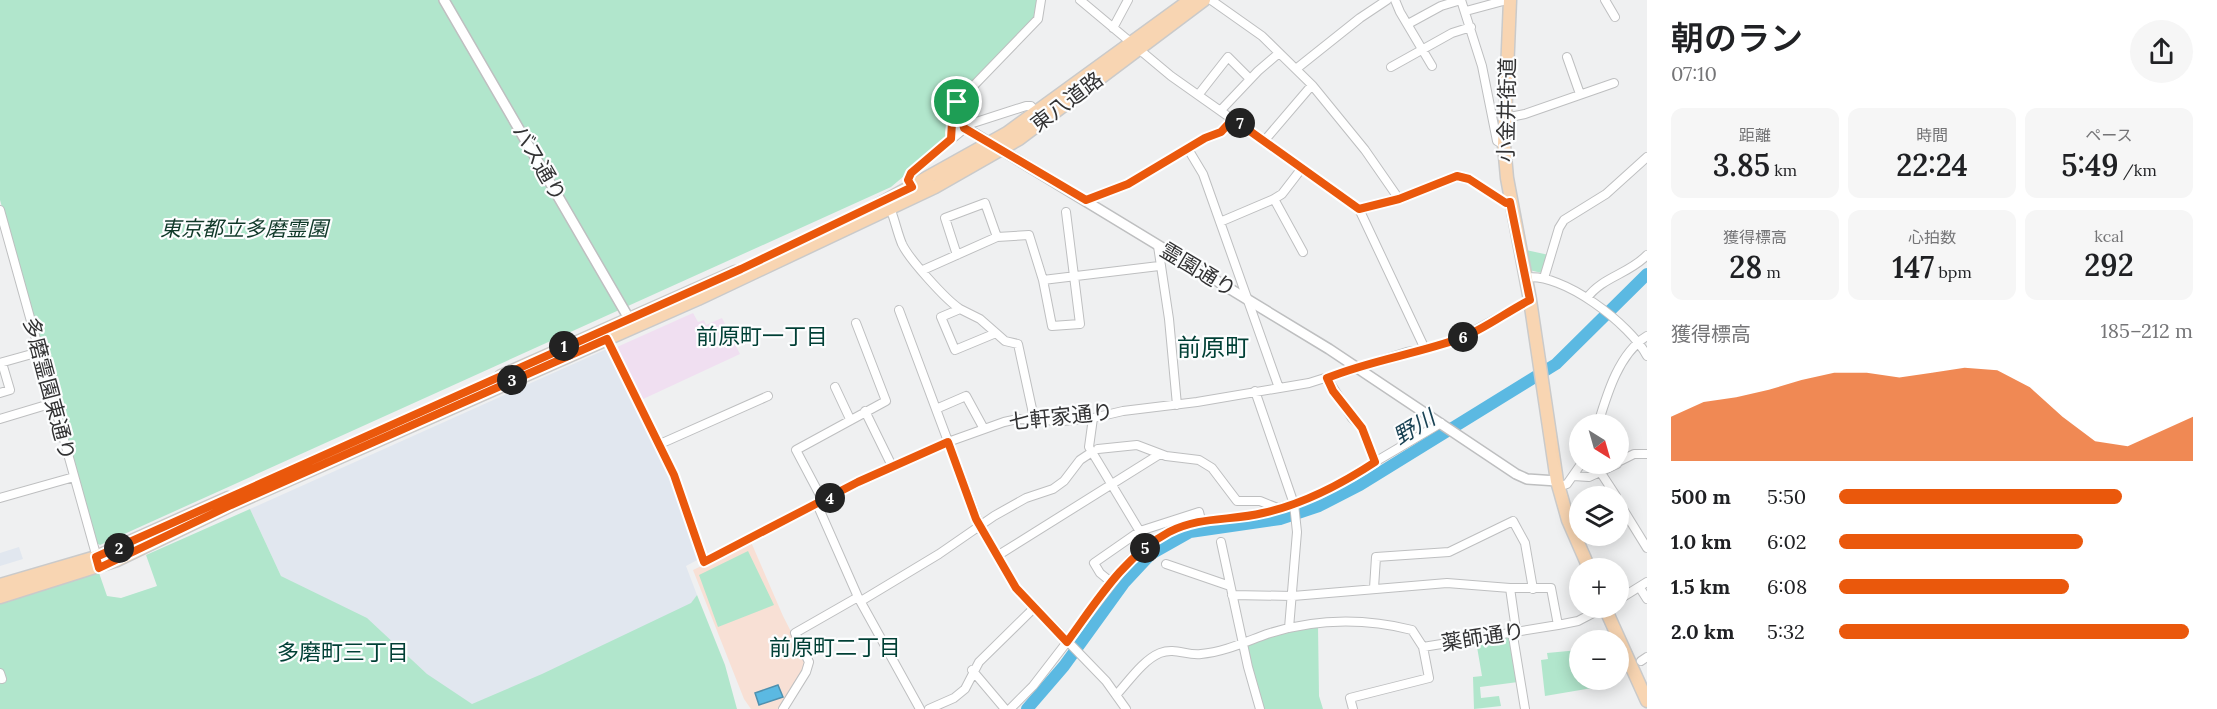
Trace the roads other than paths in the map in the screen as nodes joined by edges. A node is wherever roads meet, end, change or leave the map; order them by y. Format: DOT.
graph roads {
  1 [pos="444,0"];
  2 [pos="1041,0"];
  3 [pos="1080,0"];
  4 [pos="1128,0"];
  5 [pos="1190,0"];
  6 [pos="1204,0"];
  7 [pos="1211,0"];
  8 [pos="1387,0"];
  9 [pos="1395,0"];
  10 [pos="1461,0"];
  11 [pos="1509,0"];
  12 [pos="1605,0"];
  13 [pos="1466,11"];
  14 [pos="1615,17"];
  15 [pos="1408,24"];
  16 [pos="1471,27"];
  17 [pos="1113,28"];
  18 [pos="1133,45"];
  19 [pos="1423,50"];
  20 [pos="1279,53"];
  21 [pos="1567,57"];
  22 [pos="1432,66"];
  23 [pos="1391,67"];
  24 [pos="1296,69"];
  25 [pos="1250,79"];
  26 [pos="1614,83"];
  27 [pos="1312,85"];
  28 [pos="1198,94"];
  29 [pos="1580,94"];
  30 [pos="957,102"];
  31 [pos="1221,110"];
  32 [pos="1036,112"];
  33 [pos="1505,118"];
  34 [pos="1233,119"];
  35 [pos="952,120"];
  36 [pos="964,128"];
  37 [pos="951,139"];
  38 [pos="1265,140"];
  39 [pos="1504,145"];
  40 [pos="997,147"];
  41 [pos="1188,149"];
  42 [pos="1647,157"];
  43 [pos="1302,168"];
  44 [pos="912,187"];
  45 [pos="1274,199"];
  46 [pos="1399,199"];
  47 [pos="1086,200"];
  48 [pos="1510,202"];
  49 [pos="890,208"];
  50 [pos="1359,209"];
  51 [pos="0,210"];
  52 [pos="1066,212"];
  53 [pos="1220,222"];
  54 [pos="997,237"];
  55 [pos="1158,246"];
  56 [pos="1303,252"];
  57 [pos="957,255"];
  58 [pos="1647,255"];
  59 [pos="1159,266"];
  60 [pos="923,270"];
  61 [pos="1074,276"];
  62 [pos="1525,278"];
  63 [pos="1543,278"];
  64 [pos="1043,280"];
  65 [pos="1529,296"];
  66 [pos="1587,298"];
  67 [pos="1250,301"];
  68 [pos="960,309"];
  69 [pos="899,310"];
  70 [pos="631,322"];
  71 [pos="856,323"];
  72 [pos="996,333"];
  73 [pos="1647,336"];
  74 [pos="610,338"];
  75 [pos="1640,342"];
  76 [pos="558,349"];
  77 [pos="1425,349"];
  78 [pos="39,352"];
  79 [pos="1647,356"];
  80 [pos="1,363"];
  81 [pos="1357,368"];
  82 [pos="1327,378"];
  83 [pos="835,387"];
  84 [pos="1279,388"];
  85 [pos="1255,392"];
  86 [pos="0,393"];
  87 [pos="768,396"];
  88 [pos="53,403"];
  89 [pos="1177,405"];
  90 [pos="936,409"];
  91 [pos="865,411"];
  92 [pos="1602,414"];
  93 [pos="0,418"];
  94 [pos="1034,418"];
  95 [pos="1093,418"];
  96 [pos="850,419"];
  97 [pos="1441,423"];
  98 [pos="984,429"];
  99 [pos="948,442"];
  100 [pos="660,444"];
  101 [pos="1095,450"];
  102 [pos="1160,454"];
  103 [pos="1647,454"];
  104 [pos="1629,457"];
  105 [pos="1375,462"];
  106 [pos="892,466"];
  107 [pos="1596,474"];
  108 [pos="1573,476"];
  109 [pos="74,477"];
  110 [pos="1557,484"];
  111 [pos="1112,485"];
  112 [pos="0,498"];
  113 [pos="820,502"];
  114 [pos="1294,504"];
  115 [pos="1569,507"];
  116 [pos="1280,509"];
  117 [pos="1629,519"];
  118 [pos="1201,520"];
  119 [pos="980,527"];
  120 [pos="1140,531"];
  121 [pos="1221,542"];
  122 [pos="1148,545"];
  123 [pos="1647,548"];
  124 [pos="997,556"];
  125 [pos="98,562"];
  126 [pos="1166,564"];
  127 [pos="1111,582"];
  128 [pos="0,585"];
  129 [pos="1643,585"];
  130 [pos="1374,588"];
  131 [pos="1510,588"];
  132 [pos="1533,589"];
  133 [pos="1231,590"];
  134 [pos="1629,593"];
  135 [pos="1293,596"];
  136 [pos="0,597"];
  137 [pos="860,599"];
  138 [pos="1647,599"];
  139 [pos="1034,608"];
  140 [pos="1584,618"];
  141 [pos="1606,618"];
  142 [pos="1558,625"];
  143 [pos="1289,628"];
  144 [pos="1515,632"];
  145 [pos="1067,642"];
  146 [pos="1243,644"];
  147 [pos="1422,647"];
  148 [pos="972,670"];
  149 [pos="1117,694"];
  150 [pos="1647,701"];
  151 [pos="783,709"];
  152 [pos="920,709"];
  153 [pos="929,709"];
  154 [pos="1005,709"];
  155 [pos="1010,709"];
  156 [pos="1126,709"];
  157 [pos="1260,709"];
  158 [pos="1353,709"];
  159 [pos="1525,709"];
  1 -- 70 [label="street, バス通り"];
  2 -- 30 [label="street"];
  3 -- 17 [label="street"];
  4 -- 17 [label="street"];
  5 -- 18 [label="main road, 東八道路"];
  6 -- 18 [label="main road, 東八道路"];
  7 -- 20 [label="street"];
  8 -- 24 [label="street"];
  9 -- 15 [label="street"];
  10 -- 13 [label="street"];
  10 -- 15 [label="street"];
  11 -- 13 [label="street"];
  11 -- 33 [label="main road, 小金井街道"];
  12 -- 14 [label="street"];
  13 -- 16 [label="street"];
  15 -- 19 [label="street"];
  16 -- 19 [label="street"];
  16 -- 39 [label="street"];
  17 -- 18 [label="street"];
  18 -- 28 [label="street"];
  18 -- 32 [label="main road, 東八道路"];
  18 -- 40 [label="main road, 東八道路"];
  19 -- 22 [label="street"];
  19 -- 23 [label="street"];
  20 -- 24 [label="street"];
  20 -- 25 [label="street"];
  21 -- 29 [label="street"];
  24 -- 27 [label="street"];
  25 -- 28 [label="street"];
  25 -- 31 [label="street"];
  26 -- 29 [label="street"];
  27 -- 38 [label="street"];
  27 -- 46 [label="street"];
  28 -- 31 [label="street"];
  29 -- 33 [label="street"];
  30 -- 35 [label="street"];
  30 -- 36 [label="street"];
  31 -- 34 [label="street"];
  32 -- 36 [label="street"];
  32 -- 40 [label="main road, 東八道路"];
  33 -- 39 [label="main road, 小金井街道"];
  34 -- 38 [label="street"];
  34 -- 41 [label="street"];
  35 -- 36 [label="street, 霊園通り"];
  35 -- 37 [label="street"];
  36 -- 37 [label="street"];
  36 -- 40 [label="street, 霊園通り"];
  37 -- 44 [label="street"];
  38 -- 43 [label="street"];
  39 -- 48 [label="main road, 小金井街道"];
  40 -- 44 [label="main road, 東八道路"];
  40 -- 47 [label="street, 霊園通り"];
  40 -- 49 [label="main road, 東八道路"];
  41 -- 47 [label="street"];
  41 -- 53 [label="street"];
  42 -- 63 [label="street"];
  43 -- 45 [label="street"];
  43 -- 50 [label="street"];
  44 -- 70 [label="main road, 東八道路"];
  45 -- 53 [label="street"];
  45 -- 56 [label="street"];
  46 -- 48 [label="street"];
  46 -- 50 [label="street"];
  47 -- 55 [label="street, 霊園通り"];
  48 -- 62 [label="main road, 小金井街道"];
  49 -- 60 [label="street"];
  49 -- 70 [label="main road, 東八道路"];
  50 -- 77 [label="street"];
  51 -- 78 [label="street, 多磨霊園東通り"];
  52 -- 61 [label="street"];
  53 -- 67 [label="street"];
  54 -- 57 [label="street"];
  54 -- 57 [label="street"];
  54 -- 64 [label="street"];
  55 -- 59 [label="street"];
  55 -- 67 [label="street, 霊園通り"];
  57 -- 60 [label="street"];
  58 -- 66 [label="street"];
  59 -- 61 [label="street"];
  59 -- 89 [label="street"];
  60 -- 68 [label="street"];
  61 -- 64 [label="street"];
  61 -- 64 [label="street"];
  62 -- 63 [label="street"];
  62 -- 65 [label="main road, 小金井街道"];
  63 -- 65 [label="street, 七軒家通り"];
  63 -- 66 [label="street"];
  65 -- 77 [label="street, 七軒家通り"];
  65 -- 110 [label="main road, 小金井街道"];
  66 -- 75 [label="street"];
  67 -- 81 [label="street, 霊園通り"];
  67 -- 84 [label="street"];
  68 -- 72 [label="street"];
  68 -- 72 [label="street"];
  69 -- 90 [label="street"];
  70 -- 74 [label="main road, 東八道路"];
  70 -- 76 [label="main road, 東八道路"];
  71 -- 91 [label="street"];
  72 -- 94 [label="street"];
  73 -- 75 [label="street"];
  74 -- 76 [label="main road"];
  74 -- 100 [label="street, 七軒家通り"];
  74 -- 125 [label="main road, 東八道路"];
  75 -- 79 [label="street"];
  75 -- 92 [label="street"];
  76 -- 125 [label="main road, 東八道路"];
  77 -- 81 [label="street, 七軒家通り"];
  78 -- 80 [label="street"];
  78 -- 88 [label="street, 多磨霊園東通り"];
  80 -- 86 [label="street"];
  81 -- 82 [label="street, 七軒家通り"];
  81 -- 97 [label="street, 霊園通り"];
  82 -- 84 [label="street, 七軒家通り"];
  82 -- 105 [label="street"];
  83 -- 96 [label="street"];
  84 -- 85 [label="street, 七軒家通り"];
  85 -- 89 [label="street, 七軒家通り"];
  85 -- 114 [label="street"];
  87 -- 100 [label="street"];
  88 -- 93 [label="street"];
  88 -- 109 [label="street, 多磨霊園東通り"];
  89 -- 95 [label="street, 七軒家通り"];
  90 -- 98 [label="street"];
  90 -- 99 [label="street"];
  91 -- 96 [label="street"];
  91 -- 106 [label="street"];
  94 -- 95 [label="street, 七軒家通り"];
  94 -- 98 [label="street, 七軒家通り"];
  95 -- 101 [label="street"];
  96 -- 113 [label="street"];
  97 -- 105 [label="street"];
  97 -- 110 [label="street, 霊園通り"];
  98 -- 99 [label="street, 七軒家通り"];
  99 -- 106 [label="street, 七軒家通り"];
  99 -- 119 [label="street"];
  100 -- 113 [label="street, 七軒家通り"];
  101 -- 102 [label="street"];
  101 -- 111 [label="street"];
  101 -- 119 [label="street"];
  102 -- 111 [label="street"];
  102 -- 116 [label="street"];
  103 -- 104 [label="street"];
  105 -- 114 [label="street"];
  106 -- 113 [label="street, 七軒家通り"];
  107 -- 108 [label="street"];
  108 -- 110 [label="street"];
  109 -- 112 [label="street"];
  109 -- 125 [label="street, 多磨霊園東通り"];
  110 -- 115 [label="main road"];
  111 -- 120 [label="street"];
  111 -- 124 [label="street"];
  113 -- 137 [label="street"];
  114 -- 116 [label="street"];
  114 -- 135 [label="street"];
  116 -- 118 [label="street"];
  117 -- 123 [label="street"];
  118 -- 120 [label="street"];
  118 -- 122 [label="street"];
  119 -- 124 [label="street"];
  119 -- 137 [label="street"];
  120 -- 122 [label="street"];
  120 -- 127 [label="street"];
  121 -- 133 [label="street"];
  122 -- 127 [label="street"];
  124 -- 139 [label="street"];
  125 -- 128 [label="main road, 東八道路"];
  125 -- 136 [label="main road, 東八道路"];
  126 -- 133 [label="street"];
  127 -- 145 [label="street"];
  129 -- 134 [label="street"];
  129 -- 138 [label="street"];
  130 -- 131 [label="street"];
  130 -- 132 [label="street"];
  130 -- 135 [label="street"];
  131 -- 132 [label="street"];
  131 -- 144 [label="street"];
  132 -- 142 [label="street"];
  133 -- 135 [label="street"];
  133 -- 146 [label="street"];
  135 -- 143 [label="street"];
  137 -- 151 [label="street"];
  137 -- 152 [label="street"];
  139 -- 145 [label="street"];
  139 -- 148 [label="street"];
  140 -- 142 [label="street, 薬師通り"];
  141 -- 150 [label="main road"];
  142 -- 144 [label="street, 薬師通り"];
  143 -- 146 [label="street, 薬師通り"];
  143 -- 147 [label="street, 薬師通り"];
  144 -- 147 [label="street, 薬師通り"];
  144 -- 159 [label="street"];
  145 -- 149 [label="street"];
  145 -- 155 [label="street"];
  146 -- 149 [label="street, 薬師通り"];
  146 -- 157 [label="street"];
  147 -- 158 [label="street"];
  148 -- 153 [label="street"];
  148 -- 154 [label="street"];
  149 -- 156 [label="street"];
}
